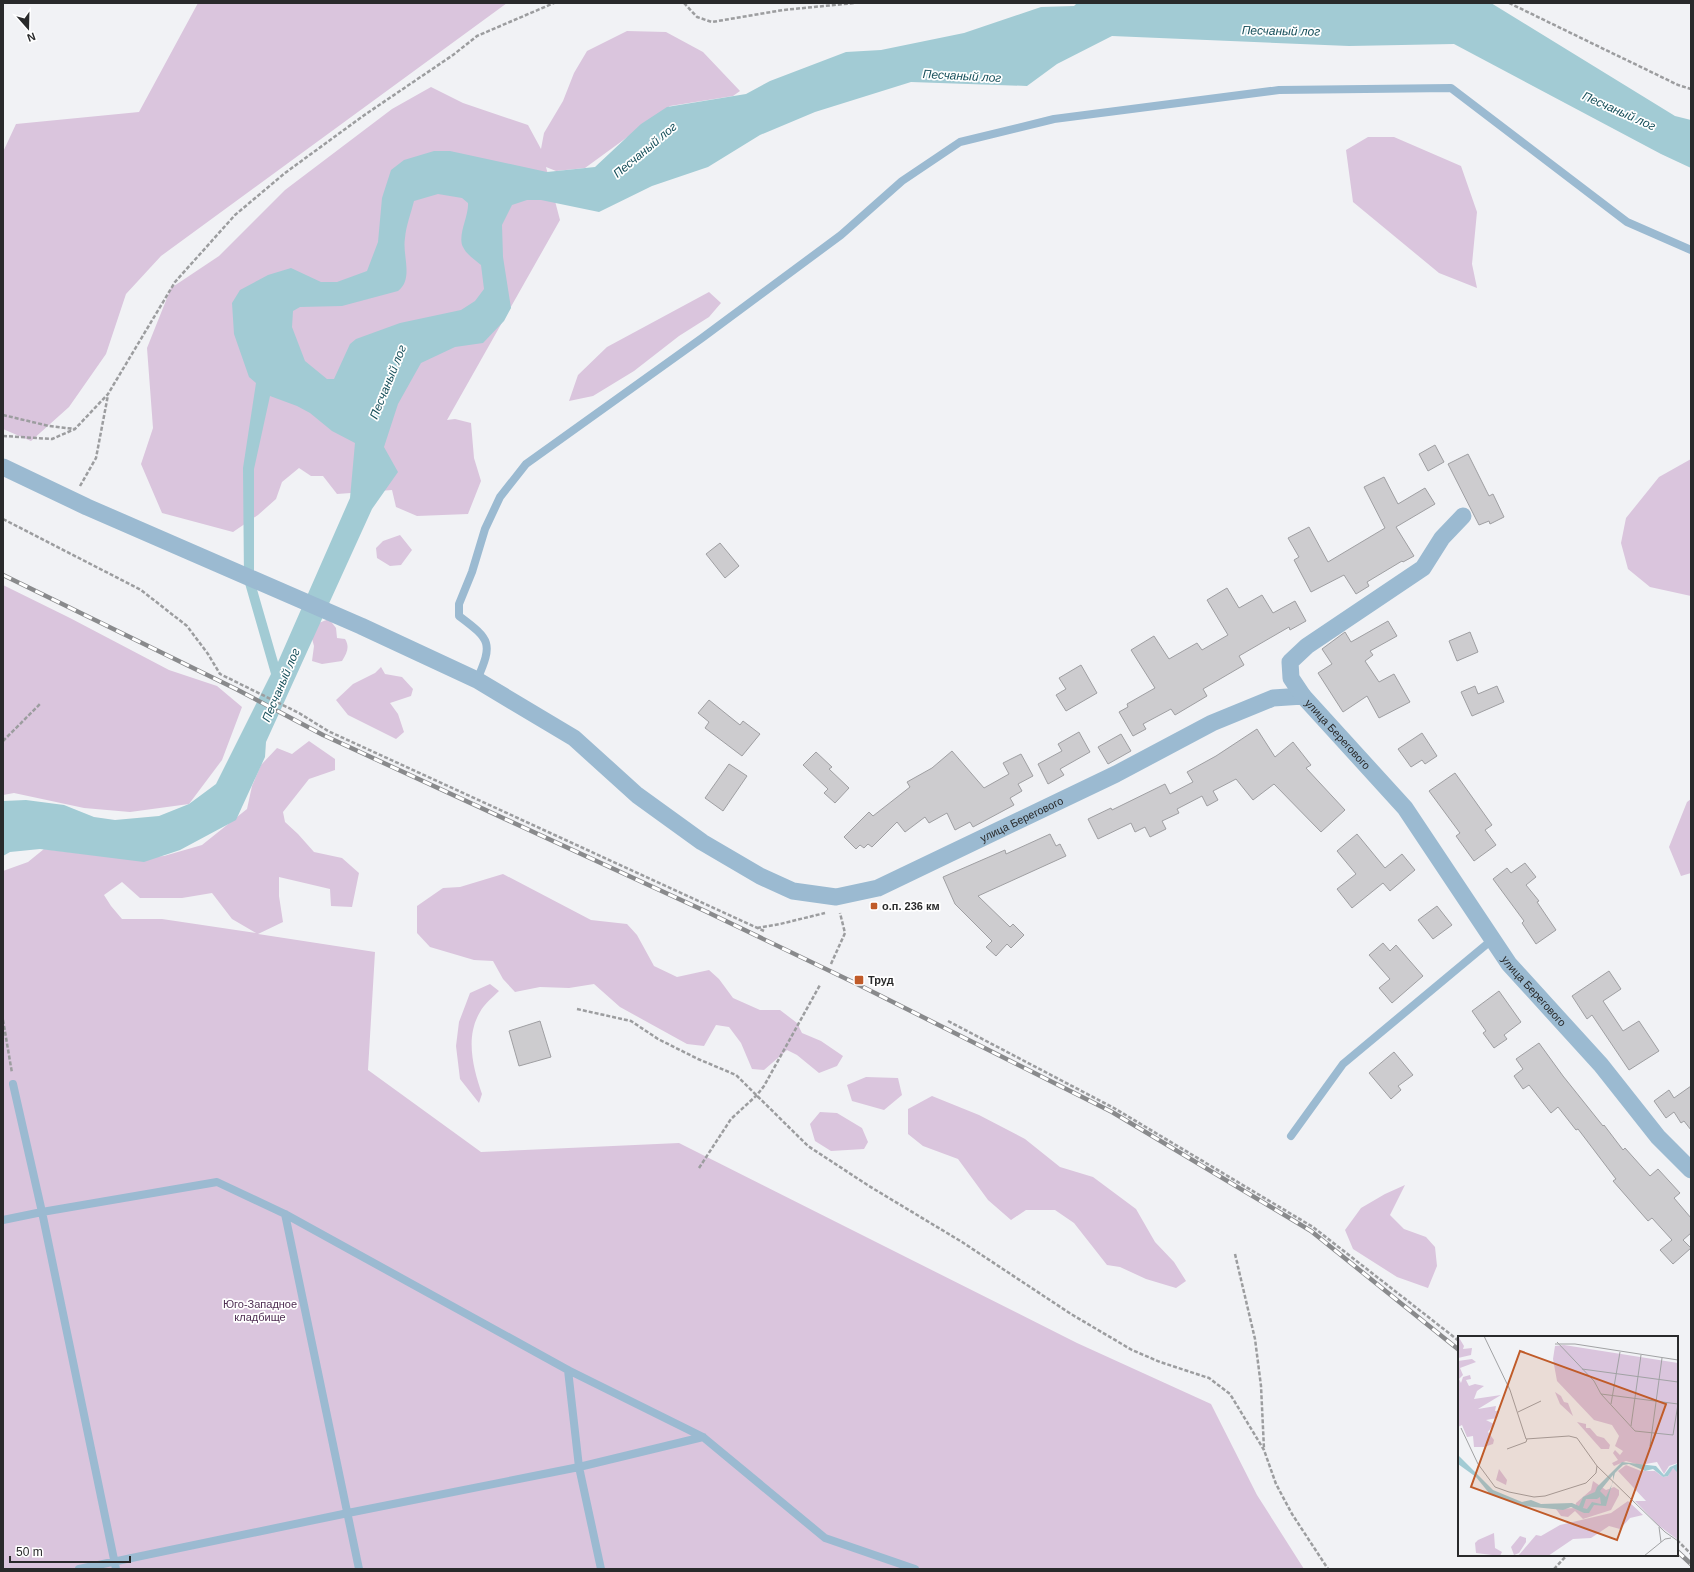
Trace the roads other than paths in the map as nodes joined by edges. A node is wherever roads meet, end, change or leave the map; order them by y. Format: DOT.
graph roads {
  1 [pos="1691,250"];
  2 [pos="3,467"];
  3 [pos="1462,516"];
  4 [pos="477,680"];
  5 [pos="1303,696"];
  6 [pos="1493,939"];
  7 [pos="14,1084"];
  8 [pos="1291,1136"];
  9 [pos="1691,1170"];
  10 [pos="42,1212"];
  11 [pos="285,1214"];
  12 [pos="3,1220"];
  13 [pos="568,1370"];
  14 [pos="703,1437"];
  15 [pos="578,1467"];
  16 [pos="348,1513"];
  17 [pos="116,1565"];
  18 [pos="79,1569"];
  19 [pos="359,1569"];
  20 [pos="601,1569"];
  21 [pos="915,1569"];
  1 -- 4 [label="lane"];
  2 -- 4 [label="street, улица Берегового"];
  3 -- 5 [label="street"];
  4 -- 5 [label="street, улица Берегового"];
  5 -- 6 [label="street, улица Берегового"];
  6 -- 8 [label="lane"];
  6 -- 9 [label="street, улица Берегового"];
  7 -- 10 [label="lane"];
  10 -- 11 [label="lane"];
  10 -- 12 [label="lane"];
  10 -- 17 [label="lane"];
  11 -- 13 [label="lane"];
  11 -- 16 [label="lane"];
  13 -- 14 [label="lane"];
  13 -- 15 [label="lane"];
  14 -- 15 [label="lane"];
  14 -- 21 [label="lane"];
  15 -- 16 [label="lane"];
  15 -- 20 [label="lane"];
  16 -- 17 [label="lane"];
  16 -- 19 [label="lane"];
  17 -- 18 [label="lane"];
}
